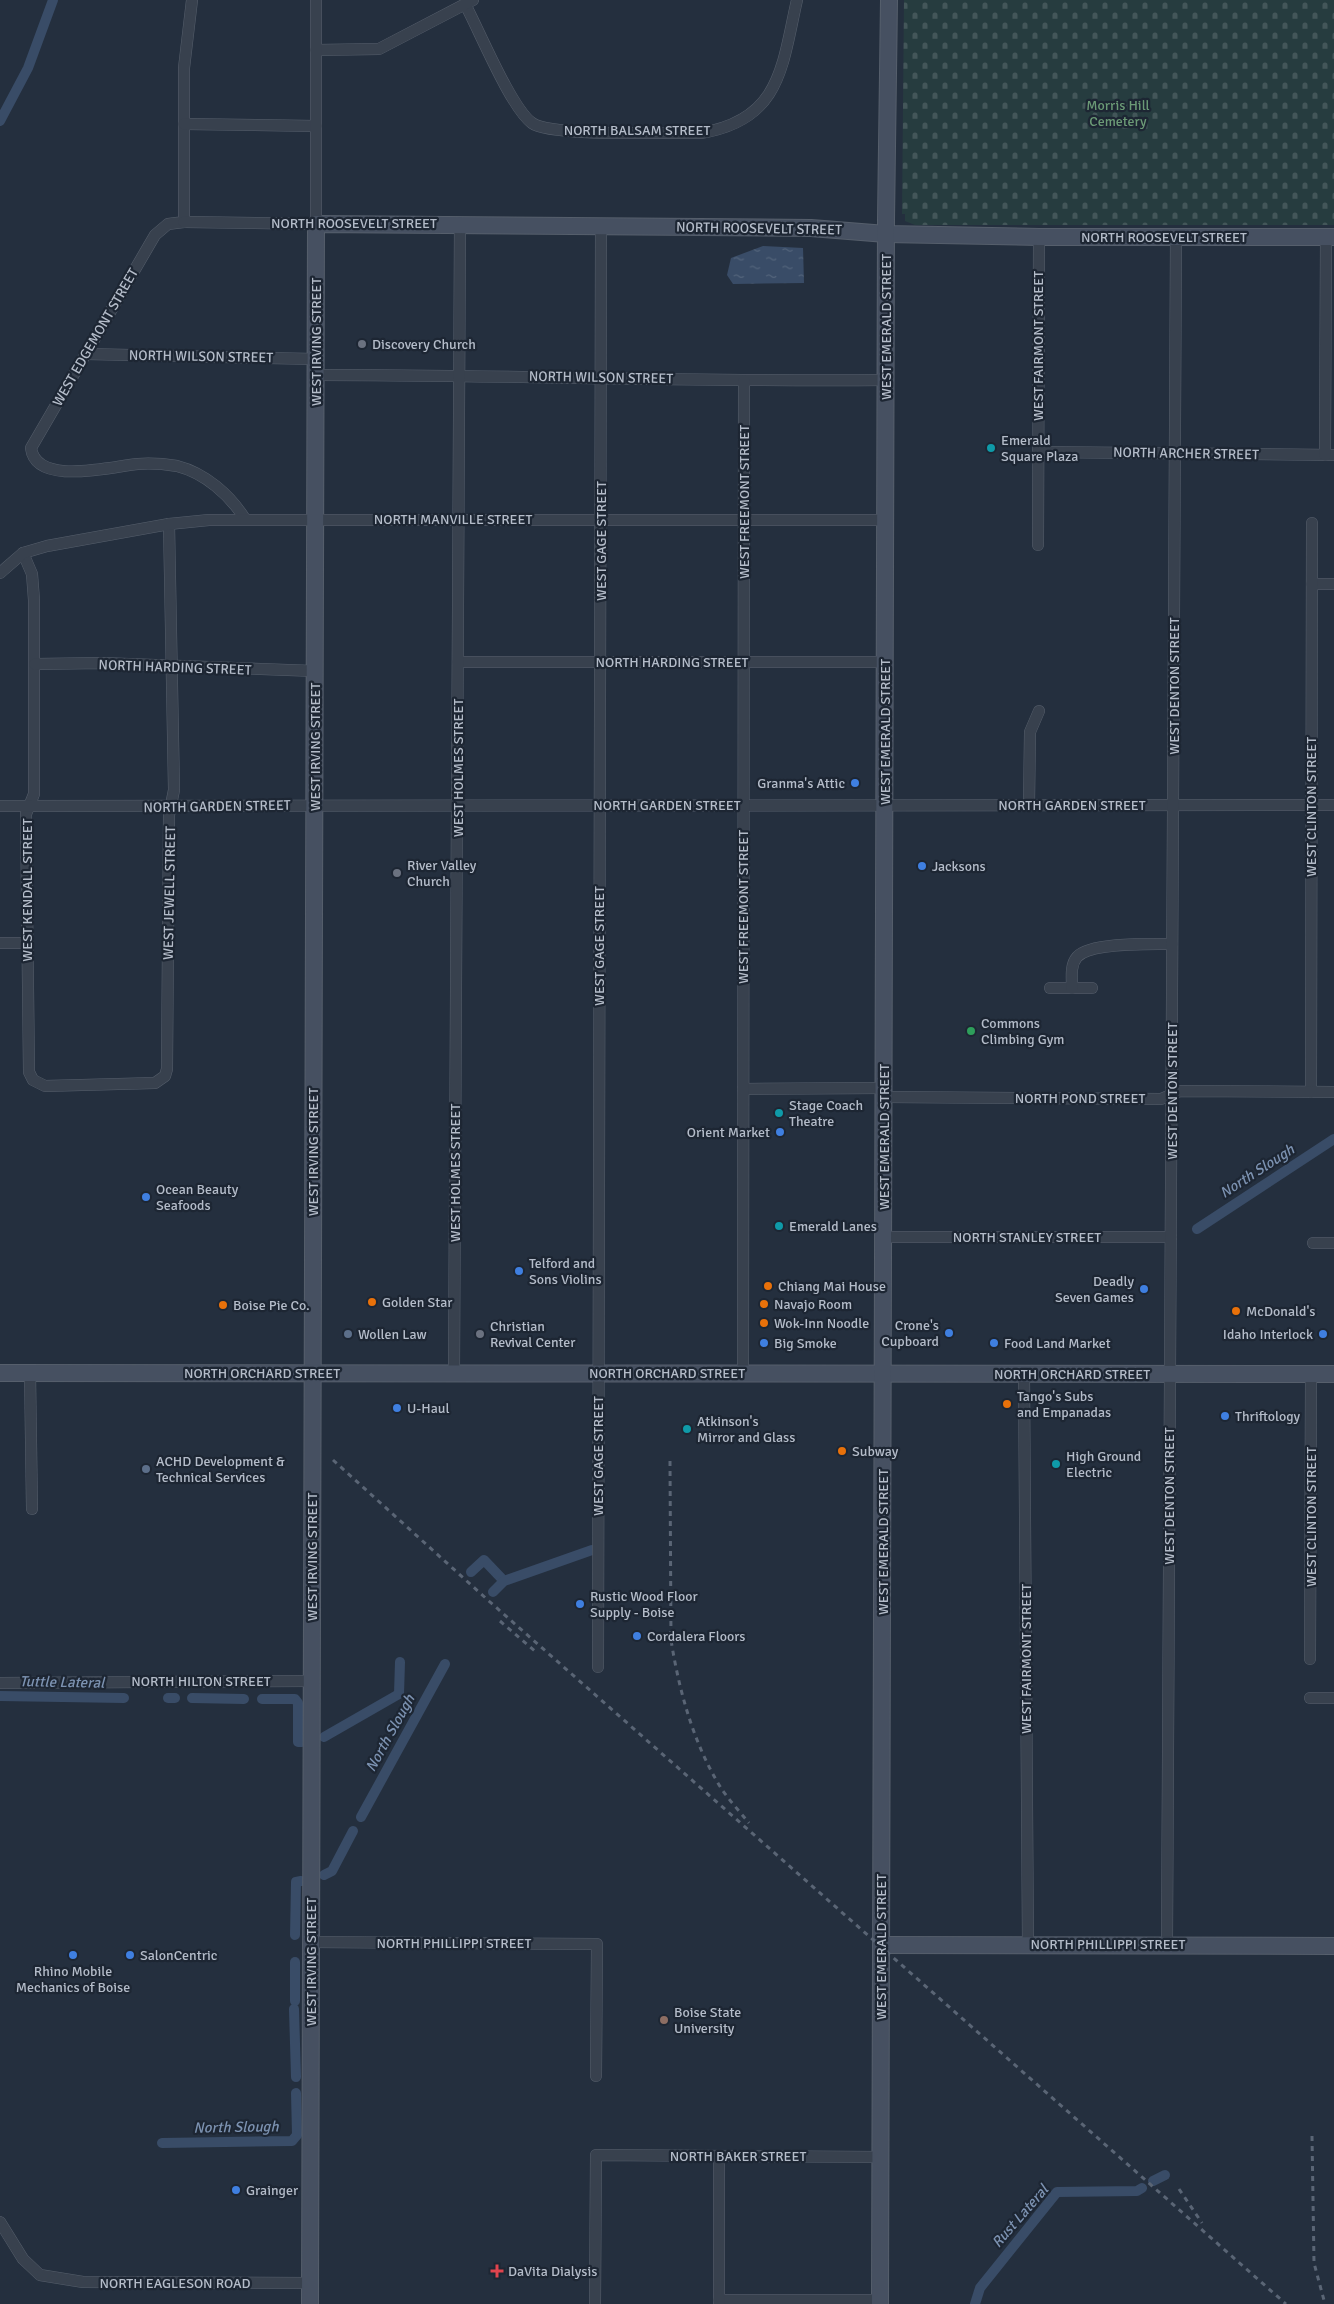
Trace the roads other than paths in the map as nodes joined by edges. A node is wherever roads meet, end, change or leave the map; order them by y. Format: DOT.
graph roads {
  1 [pos="192,0"];
  2 [pos="316,0"];
  3 [pos="798,0"];
  4 [pos="889,0"];
  5 [pos="469,2"];
  6 [pos="316,50"];
  7 [pos="184,124"];
  8 [pos="316,126"];
  9 [pos="184,222"];
  10 [pos="460,223"];
  11 [pos="316,224"];
  12 [pos="601,225"];
  13 [pos="886,234"];
  14 [pos="1176,237"];
  15 [pos="1330,237"];
  16 [pos="1039,238"];
  17 [pos="86,354"];
  18 [pos="316,359"];
  19 [pos="316,375"];
  20 [pos="460,376"];
  21 [pos="601,379"];
  22 [pos="886,380"];
  23 [pos="744,381"];
  24 [pos="1038,452"];
  25 [pos="1175,453"];
  26 [pos="1330,455"];
  27 [pos="245,519"];
  28 [pos="315,519"];
  29 [pos="459,520"];
  30 [pos="601,520"];
  31 [pos="744,520"];
  32 [pos="886,520"];
  33 [pos="1312,523"];
  34 [pos="169,524"];
  35 [pos="1038,545"];
  36 [pos="24,553"];
  37 [pos="0,573"];
  38 [pos="1312,584"];
  39 [pos="1334,584"];
  40 [pos="458,662"];
  41 [pos="600,662"];
  42 [pos="744,662"];
  43 [pos="886,662"];
  44 [pos="35,664"];
  45 [pos="172,667"];
  46 [pos="315,671"];
  47 [pos="1039,712"];
  48 [pos="314,805"];
  49 [pos="458,805"];
  50 [pos="600,805"];
  51 [pos="743,805"];
  52 [pos="885,805"];
  53 [pos="1029,805"];
  54 [pos="1173,805"];
  55 [pos="1311,805"];
  56 [pos="1334,805"];
  57 [pos="0,806"];
  58 [pos="31,806"];
  59 [pos="170,806"];
  60 [pos="0,943"];
  61 [pos="26,943"];
  62 [pos="1172,944"];
  63 [pos="1050,988"];
  64 [pos="1072,988"];
  65 [pos="1092,988"];
  66 [pos="33,1080"];
  67 [pos="743,1089"];
  68 [pos="884,1092"];
  69 [pos="1310,1092"];
  70 [pos="1334,1092"];
  71 [pos="1172,1095"];
  72 [pos="884,1237"];
  73 [pos="1171,1237"];
  74 [pos="1334,1243"];
  75 [pos="1313,1244"];
  76 [pos="11,1371"];
  77 [pos="313,1373"];
  78 [pos="454,1373"];
  79 [pos="598,1373"];
  80 [pos="883,1373"];
  81 [pos="743,1374"];
  82 [pos="1024,1374"];
  83 [pos="1170,1374"];
  84 [pos="1311,1374"];
  85 [pos="1334,1374"];
  86 [pos="32,1509"];
  87 [pos="1310,1659"];
  88 [pos="598,1667"];
  89 [pos="312,1681"];
  90 [pos="0,1683"];
  91 [pos="1310,1698"];
  92 [pos="1334,1698"];
  93 [pos="311,1942"];
  94 [pos="1028,1944"];
  95 [pos="1167,1944"];
  96 [pos="881,1945"];
  97 [pos="1334,1946"];
  98 [pos="596,2076"];
  99 [pos="719,2156"];
  100 [pos="881,2157"];
  101 [pos="0,2222"];
  102 [pos="310,2283"];
  103 [pos="719,2302"];
  104 [pos="880,2302"];
  105 [pos="310,2304"];
  106 [pos="596,2304"];
  1 -- 7 [label="street"];
  2 -- 6 [label="street, WEST IRVING STREET"];
  3 -- 5 [label="street, NORTH BALSAM STREET"];
  4 -- 13 [label="street, WEST EMERALD STREET"];
  5 -- 6 [label="street"];
  6 -- 8 [label="street, WEST IRVING STREET"];
  7 -- 8 [label="street"];
  7 -- 9 [label="street"];
  8 -- 11 [label="street, WEST IRVING STREET"];
  9 -- 11 [label="street, NORTH ROOSEVELT STREET"];
  9 -- 17 [label="street, WEST EDGEMONT STREET"];
  10 -- 11 [label="street, NORTH ROOSEVELT STREET"];
  10 -- 12 [label="street, NORTH ROOSEVELT STREET"];
  10 -- 20 [label="street, WEST HOLMES STREET"];
  11 -- 18 [label="street, WEST IRVING STREET"];
  12 -- 13 [label="street, NORTH ROOSEVELT STREET"];
  12 -- 21 [label="street, WEST GAGE STREET"];
  13 -- 16 [label="street, NORTH ROOSEVELT STREET"];
  13 -- 22 [label="street, WEST EMERALD STREET"];
  14 -- 15 [label="street, NORTH ROOSEVELT STREET"];
  14 -- 16 [label="street, NORTH ROOSEVELT STREET"];
  14 -- 25 [label="street, WEST DENTON STREET"];
  15 -- 26 [label="street"];
  16 -- 24 [label="street, WEST FAIRMONT STREET"];
  17 -- 18 [label="street, NORTH WILSON STREET"];
  17 -- 27 [label="street, WEST EDGEMONT STREET"];
  18 -- 19 [label="street, WEST IRVING STREET"];
  19 -- 20 [label="street, NORTH WILSON STREET"];
  19 -- 28 [label="street, WEST IRVING STREET"];
  20 -- 21 [label="street, NORTH WILSON STREET"];
  20 -- 29 [label="street, WEST HOLMES STREET"];
  21 -- 23 [label="street, NORTH WILSON STREET"];
  21 -- 30 [label="street, WEST GAGE STREET"];
  22 -- 23 [label="street, NORTH WILSON STREET"];
  22 -- 32 [label="street, WEST EMERALD STREET"];
  23 -- 31 [label="street, WEST FREEMONT STREET"];
  24 -- 25 [label="street, NORTH ARCHER STREET"];
  24 -- 35 [label="street, WEST FAIRMONT STREET"];
  25 -- 26 [label="street, NORTH ARCHER STREET"];
  25 -- 54 [label="street, WEST DENTON STREET"];
  27 -- 28 [label="street, NORTH MANVILLE STREET"];
  27 -- 34 [label="street, NORTH MANVILLE STREET"];
  28 -- 29 [label="street, NORTH MANVILLE STREET"];
  28 -- 46 [label="street, WEST IRVING STREET"];
  29 -- 30 [label="street, NORTH MANVILLE STREET"];
  29 -- 40 [label="street, WEST HOLMES STREET"];
  30 -- 31 [label="street, NORTH MANVILLE STREET"];
  30 -- 41 [label="street, WEST GAGE STREET"];
  31 -- 32 [label="street, NORTH MANVILLE STREET"];
  31 -- 42 [label="street, WEST FREEMONT STREET"];
  32 -- 43 [label="street, WEST EMERALD STREET"];
  33 -- 38 [label="street, WEST CLINTON STREET"];
  34 -- 36 [label="street, NORTH MANVILLE STREET"];
  34 -- 45 [label="street, WEST JEWELL STREET"];
  36 -- 37 [label="street"];
  36 -- 44 [label="street, WEST KENDALL STREET"];
  38 -- 39 [label="street"];
  38 -- 55 [label="street, WEST CLINTON STREET"];
  40 -- 41 [label="street, NORTH HARDING STREET"];
  40 -- 49 [label="street, WEST HOLMES STREET"];
  41 -- 42 [label="street, NORTH HARDING STREET"];
  41 -- 50 [label="street, WEST GAGE STREET"];
  42 -- 43 [label="street, NORTH HARDING STREET"];
  42 -- 51 [label="street, WEST FREEMONT STREET"];
  43 -- 52 [label="street, WEST EMERALD STREET"];
  44 -- 45 [label="street, NORTH HARDING STREET"];
  44 -- 58 [label="street, WEST KENDALL STREET"];
  45 -- 46 [label="street, NORTH HARDING STREET"];
  45 -- 59 [label="street, WEST JEWELL STREET"];
  46 -- 48 [label="street, WEST IRVING STREET"];
  47 -- 53 [label="street"];
  48 -- 49 [label="street, NORTH GARDEN STREET"];
  48 -- 59 [label="street, NORTH GARDEN STREET"];
  48 -- 77 [label="street, WEST IRVING STREET"];
  49 -- 50 [label="street, NORTH GARDEN STREET"];
  49 -- 78 [label="street, WEST HOLMES STREET"];
  50 -- 51 [label="street, NORTH GARDEN STREET"];
  50 -- 79 [label="street, WEST GAGE STREET"];
  51 -- 52 [label="street, NORTH GARDEN STREET"];
  51 -- 67 [label="street, WEST FREEMONT STREET"];
  52 -- 53 [label="street, NORTH GARDEN STREET"];
  52 -- 68 [label="street, WEST EMERALD STREET"];
  53 -- 54 [label="street, NORTH GARDEN STREET"];
  54 -- 55 [label="street, NORTH GARDEN STREET"];
  54 -- 62 [label="street, WEST DENTON STREET"];
  55 -- 56 [label="street, NORTH GARDEN STREET"];
  55 -- 69 [label="street, WEST CLINTON STREET"];
  57 -- 58 [label="street, NORTH GARDEN STREET"];
  58 -- 59 [label="street, NORTH GARDEN STREET"];
  58 -- 61 [label="street, WEST KENDALL STREET"];
  59 -- 66 [label="street, WEST JEWELL STREET"];
  60 -- 61 [label="street"];
  61 -- 66 [label="street, WEST KENDALL STREET"];
  62 -- 64 [label="street"];
  62 -- 71 [label="street, WEST DENTON STREET"];
  63 -- 64 [label="street"];
  64 -- 65 [label="street"];
  67 -- 68 [label="street, NORTH POND STREET"];
  67 -- 81 [label="street, WEST FREEMONT STREET"];
  68 -- 71 [label="street, NORTH POND STREET"];
  68 -- 72 [label="street, WEST EMERALD STREET"];
  69 -- 70 [label="street, NORTH POND STREET"];
  69 -- 71 [label="street, NORTH POND STREET"];
  71 -- 73 [label="street, WEST DENTON STREET"];
  72 -- 73 [label="street, NORTH STANLEY STREET"];
  72 -- 80 [label="street, WEST EMERALD STREET"];
  73 -- 83 [label="street, WEST DENTON STREET"];
  74 -- 75 [label="street"];
  76 -- 77 [label="street, NORTH ORCHARD STREET"];
  76 -- 86 [label="street"];
  77 -- 78 [label="street, NORTH ORCHARD STREET"];
  77 -- 89 [label="street, WEST IRVING STREET"];
  78 -- 79 [label="street, NORTH ORCHARD STREET"];
  79 -- 81 [label="street, NORTH ORCHARD STREET"];
  79 -- 88 [label="street, WEST GAGE STREET"];
  80 -- 81 [label="street, NORTH ORCHARD STREET"];
  80 -- 82 [label="street, NORTH ORCHARD STREET"];
  80 -- 96 [label="street, WEST EMERALD STREET"];
  82 -- 83 [label="street, NORTH ORCHARD STREET"];
  82 -- 94 [label="street, WEST FAIRMONT STREET"];
  83 -- 84 [label="street, NORTH ORCHARD STREET"];
  83 -- 95 [label="street, WEST DENTON STREET"];
  84 -- 85 [label="street, NORTH ORCHARD STREET"];
  84 -- 87 [label="street, WEST CLINTON STREET"];
  89 -- 90 [label="street, NORTH HILTON STREET"];
  89 -- 93 [label="street, WEST IRVING STREET"];
  91 -- 92 [label="street"];
  93 -- 98 [label="street, NORTH PHILLIPPI STREET"];
  93 -- 102 [label="street, WEST IRVING STREET"];
  94 -- 95 [label="street, NORTH PHILLIPPI STREET"];
  94 -- 96 [label="street, NORTH PHILLIPPI STREET"];
  95 -- 97 [label="street, NORTH PHILLIPPI STREET"];
  96 -- 100 [label="street, WEST EMERALD STREET"];
  99 -- 100 [label="street, NORTH BAKER STREET"];
  99 -- 103 [label="street"];
  99 -- 106 [label="street, NORTH BAKER STREET"];
  100 -- 104 [label="street, WEST EMERALD STREET"];
  101 -- 102 [label="street, NORTH EAGLESON ROAD"];
  102 -- 105 [label="street, WEST IRVING STREET"];
  103 -- 104 [label="street"];
}
